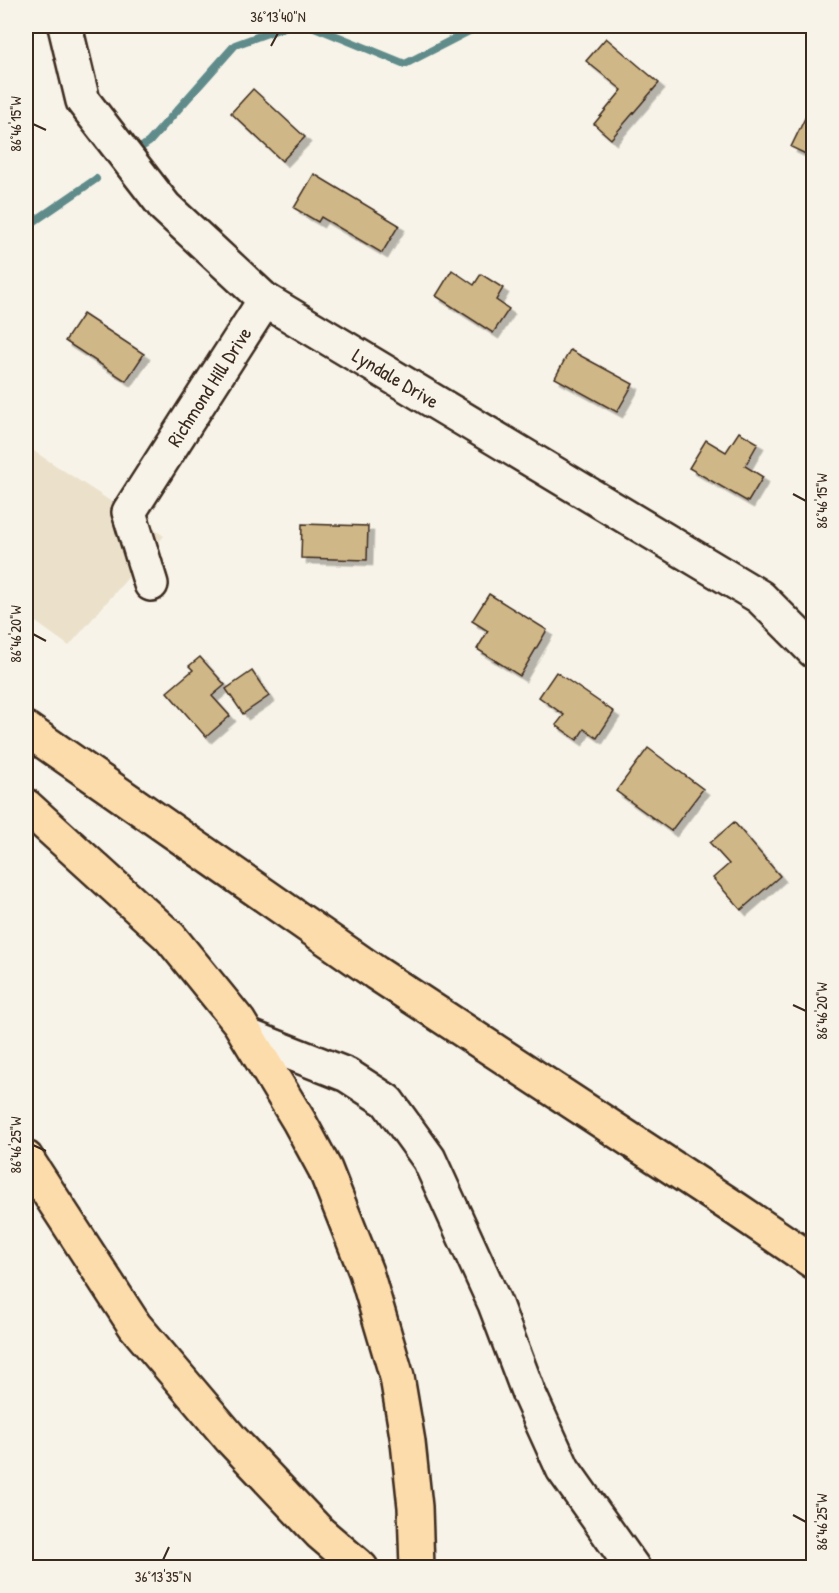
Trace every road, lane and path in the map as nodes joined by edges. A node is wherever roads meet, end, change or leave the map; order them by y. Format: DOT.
graph roads {
  1 [pos="65,26"];
  2 [pos="265,300"];
  3 [pos="151,584"];
  4 [pos="813,651"];
  5 [pos="26,729"];
  6 [pos="26,806"];
  7 [pos="248,1036"];
  8 [pos="26,1158"];
  9 [pos="813,1262"];
  10 [pos="361,1568"];
  11 [pos="417,1568"];
  12 [pos="633,1568"];
  1 -- 2 [label="street, Lyndale Drive"];
  2 -- 3 [label="street, Richmond Hill Drive"];
  2 -- 4 [label="street, Lyndale Drive"];
  5 -- 9 [label="highway"];
  6 -- 7 [label="highway"];
  7 -- 11 [label="highway"];
  7 -- 12 [label="street"];
  8 -- 10 [label="highway"];
}
